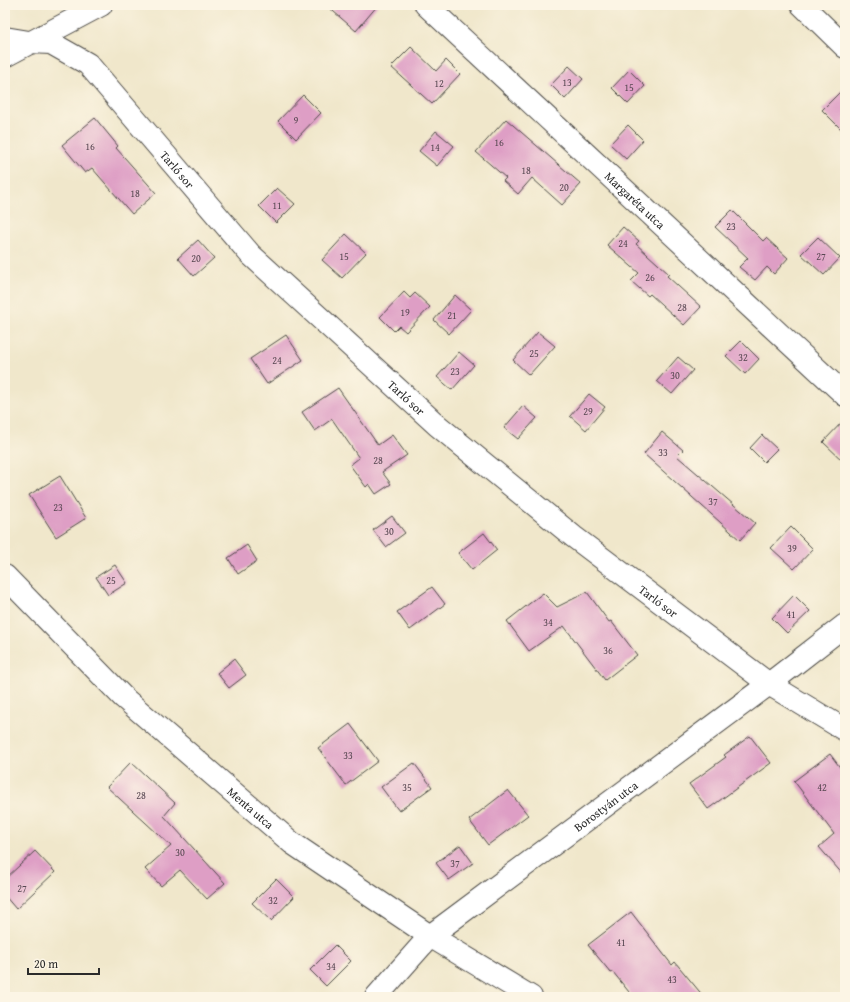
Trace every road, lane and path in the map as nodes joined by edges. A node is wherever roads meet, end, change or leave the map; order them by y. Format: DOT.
graph roads {
  1 [pos="101,5"];
  2 [pos="426,5"];
  3 [pos="802,5"];
  4 [pos="5,38"];
  5 [pos="29,42"];
  6 [pos="845,47"];
  7 [pos="5,56"];
  8 [pos="845,395"];
  9 [pos="5,576"];
  10 [pos="845,625"];
  11 [pos="769,684"];
  12 [pos="845,730"];
  13 [pos="430,936"];
  14 [pos="376,997"];
  15 [pos="531,997"];
  1 -- 5 [label="street"];
  2 -- 8 [label="street, Margaréta utca"];
  3 -- 6 [label="street"];
  4 -- 5 [label="street, Tarló sor"];
  5 -- 7 [label="street"];
  5 -- 11 [label="street, Tarló sor"];
  9 -- 13 [label="street, Menta utca"];
  10 -- 11 [label="street, Borostyán utca"];
  11 -- 12 [label="street, Tarló sor"];
  11 -- 13 [label="street, Borostyán utca"];
  13 -- 14 [label="street, Borostyán utca"];
  13 -- 15 [label="street, Menta utca"];
}
